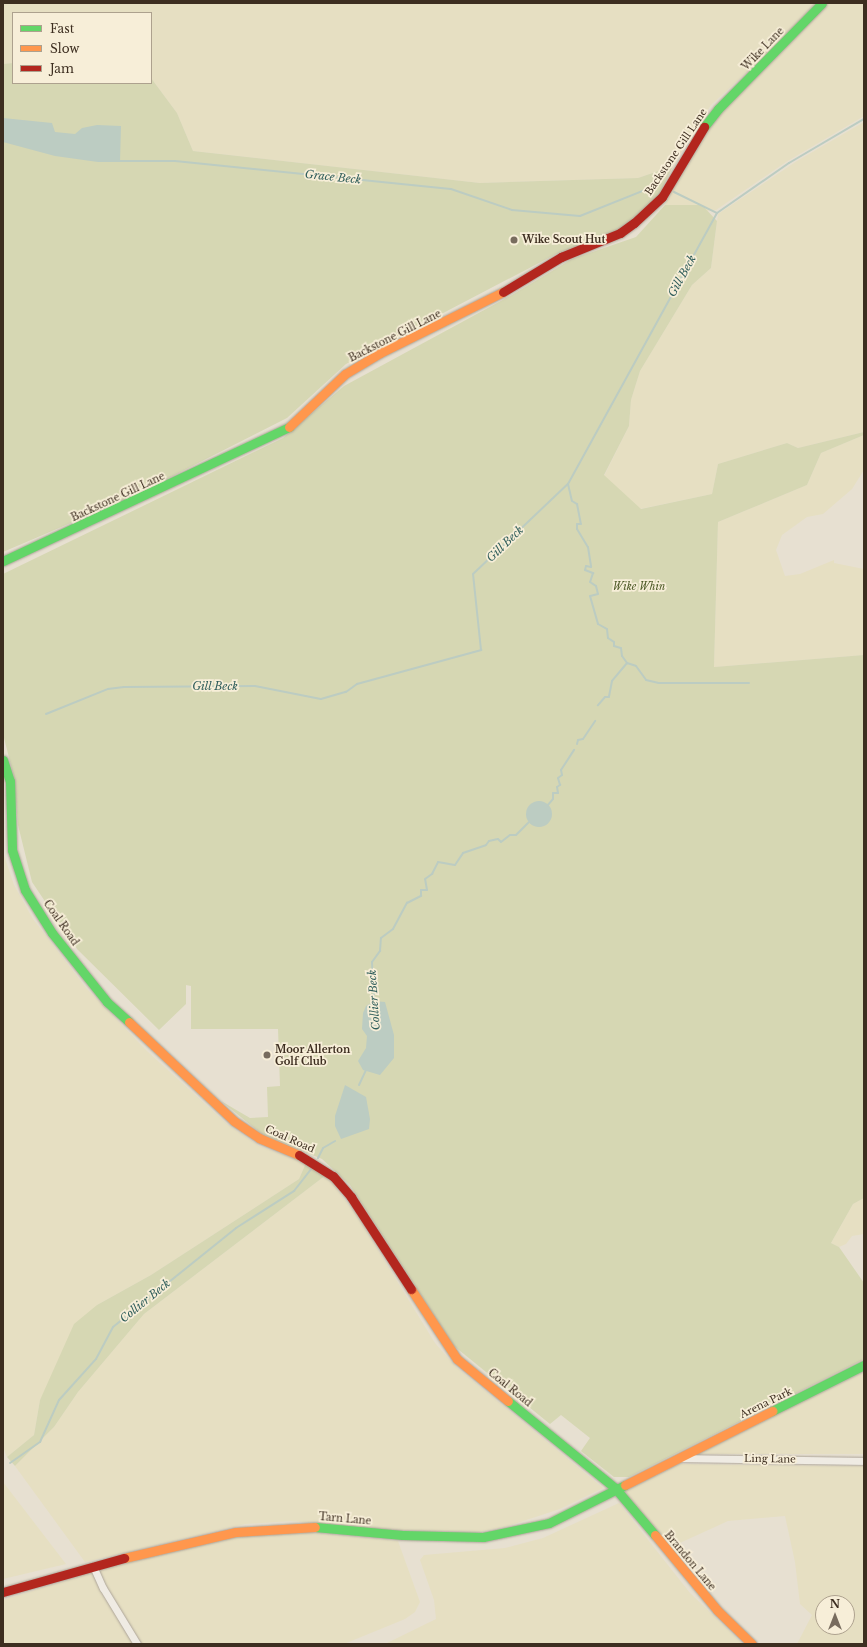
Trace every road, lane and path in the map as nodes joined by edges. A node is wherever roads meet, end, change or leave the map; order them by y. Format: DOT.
graph roads {
  1 [pos="822,3"];
  2 [pos="718,109"];
  3 [pos="3,561"];
  4 [pos="3,760"];
  5 [pos="864,1365"];
  6 [pos="676,1458"];
  7 [pos="864,1461"];
  8 [pos="615,1488"];
  9 [pos="93,1566"];
  10 [pos="3,1592"];
  11 [pos="137,1644"];
  12 [pos="752,1644"];
  1 -- 2 [label="street, Wike Lane"];
  2 -- 3 [label="street, Backstone Gill Lane"];
  4 -- 8 [label="street, Coal Road"];
  5 -- 6 [label="street, Arena Park"];
  6 -- 7 [label="street, Ling Lane"];
  6 -- 8 [label="street, Tarn Lane"];
  8 -- 9 [label="street, Tarn Lane"];
  8 -- 12 [label="street, Brandon Lane"];
  9 -- 10 [label="street, Tarn Lane"];
  9 -- 11 [label="street"];
}
